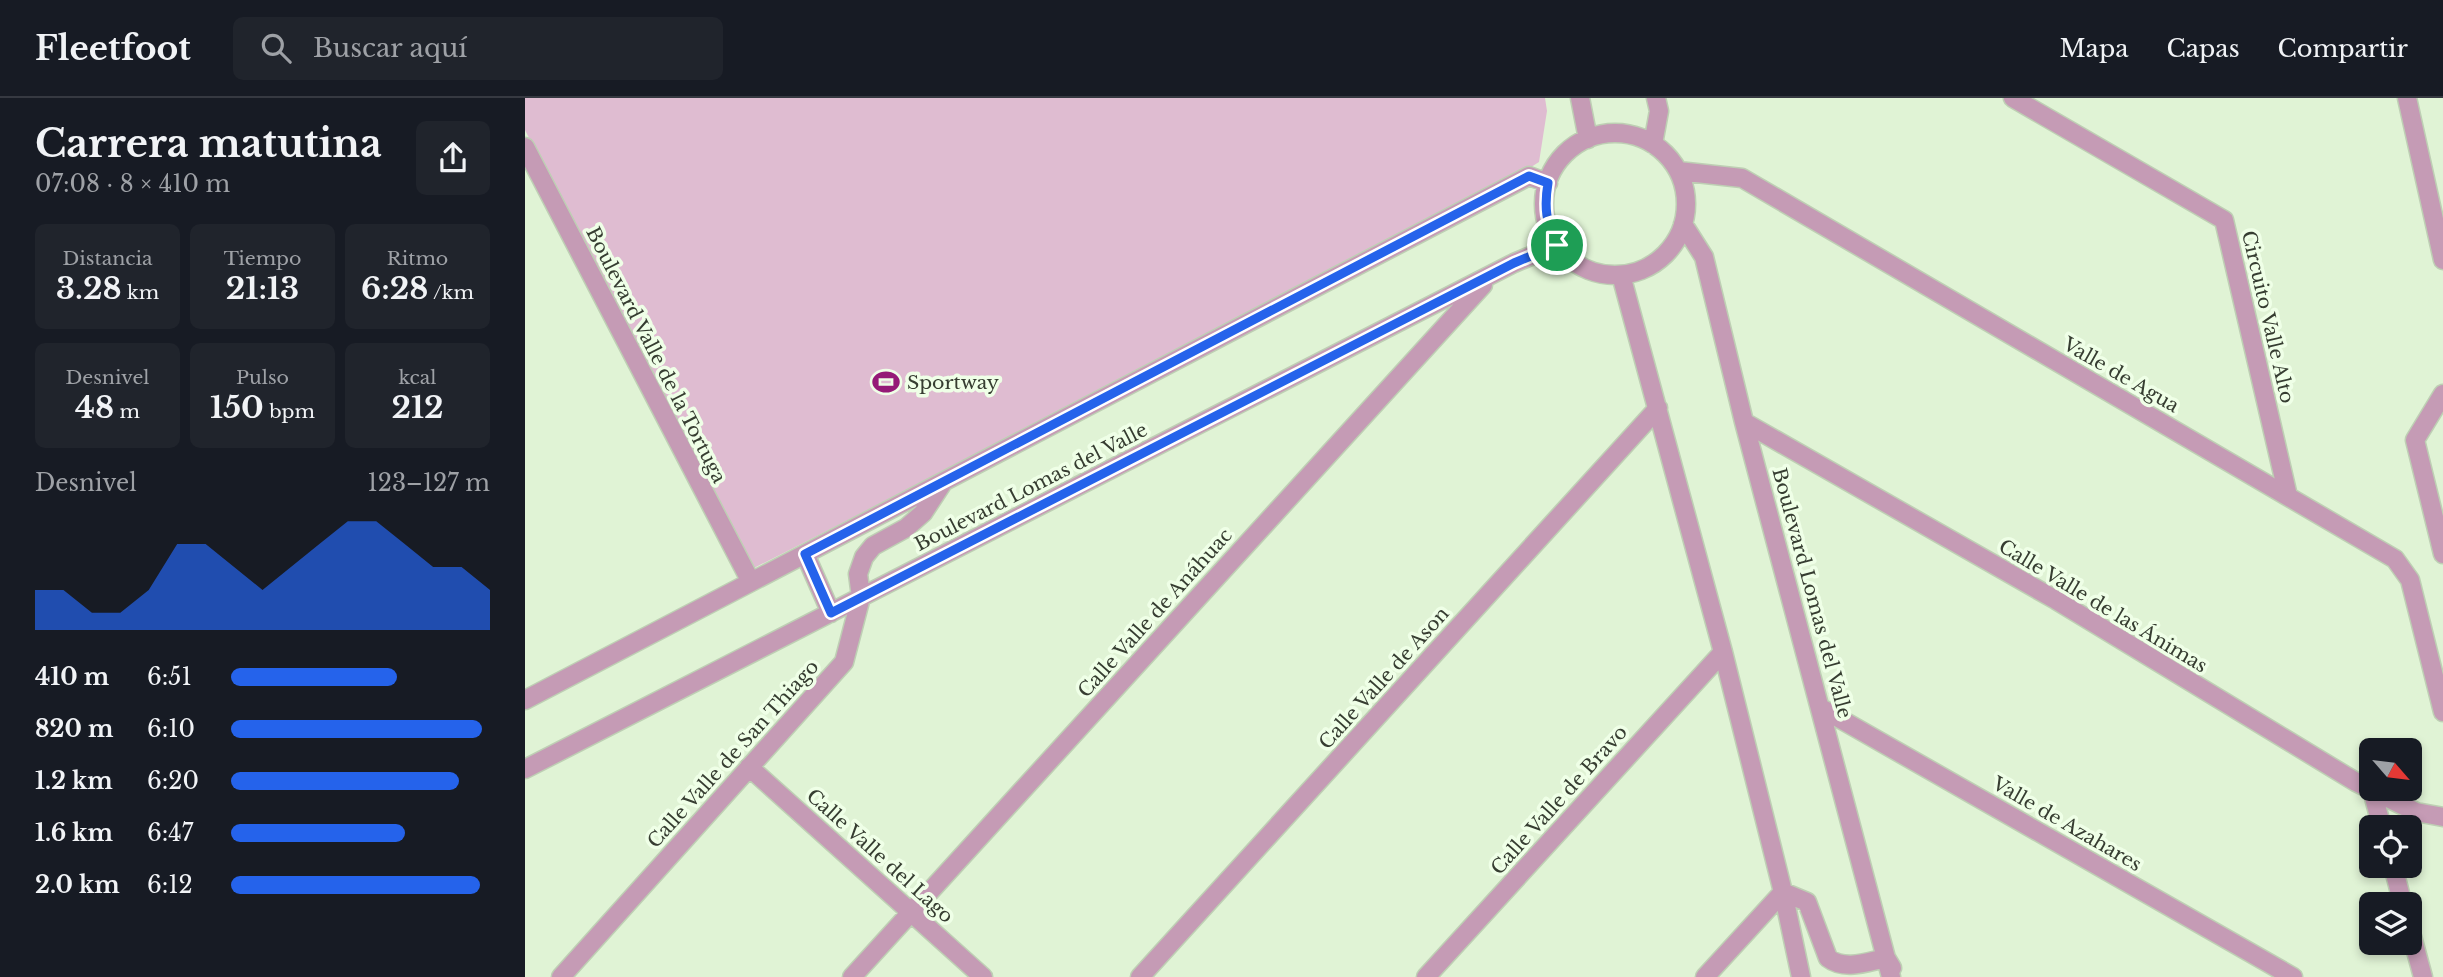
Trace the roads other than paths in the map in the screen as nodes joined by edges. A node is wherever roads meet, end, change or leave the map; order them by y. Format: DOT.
graph roads {
  1 [pos="1580,98"];
  2 [pos="1656,98"];
  3 [pos="2013,98"];
  4 [pos="2407,98"];
  5 [pos="1588,139"];
  6 [pos="1653,144"];
  7 [pos="525,147"];
  8 [pos="1678,171"];
  9 [pos="1548,183"];
  10 [pos="1683,224"];
  11 [pos="1557,245"];
  12 [pos="2443,260"];
  13 [pos="1621,275"];
  14 [pos="1490,277"];
  15 [pos="2443,394"];
  16 [pos="1658,408"];
  17 [pos="1744,422"];
  18 [pos="944,481"];
  19 [pos="2288,496"];
  20 [pos="805,554"];
  21 [pos="2443,554"];
  22 [pos="751,582"];
  23 [pos="861,597"];
  24 [pos="831,613"];
  25 [pos="1723,652"];
  26 [pos="525,700"];
  27 [pos="1821,708"];
  28 [pos="2443,712"];
  29 [pos="749,767"];
  30 [pos="525,769"];
  31 [pos="2359,782"];
  32 [pos="2396,802"];
  33 [pos="2443,817"];
  34 [pos="1783,892"];
  35 [pos="911,912"];
  36 [pos="2417,955"];
  37 [pos="1886,958"];
  38 [pos="561,977"];
  39 [pos="852,977"];
  40 [pos="983,977"];
  41 [pos="1140,977"];
  42 [pos="1426,977"];
  43 [pos="1705,977"];
  44 [pos="1801,977"];
  45 [pos="1894,977"];
  46 [pos="2293,977"];
  47 [pos="2423,977"];
  1 -- 5 [label="street"];
  2 -- 6 [label="street"];
  3 -- 19 [label="street, Circuito Valle Alto"];
  4 -- 12 [label="street"];
  5 -- 6 [label="street"];
  5 -- 9 [label="street"];
  6 -- 8 [label="street"];
  7 -- 22 [label="street, Boulevard Valle de la Tortuga"];
  8 -- 10 [label="street"];
  8 -- 19 [label="street, Valle de Agua"];
  9 -- 11 [label="street"];
  9 -- 18 [label="street"];
  10 -- 13 [label="street"];
  10 -- 17 [label="street, Boulevard Lomas del Valle"];
  11 -- 13 [label="street"];
  11 -- 14 [label="street, Boulevard Lomas del Valle"];
  13 -- 16 [label="street"];
  14 -- 23 [label="street, Boulevard Lomas del Valle"];
  14 -- 35 [label="street, Calle Valle de Anáhuac"];
  15 -- 21 [label="street"];
  16 -- 25 [label="street"];
  16 -- 41 [label="street, Calle Valle de Ason"];
  17 -- 27 [label="street, Boulevard Lomas del Valle"];
  17 -- 31 [label="street, Calle Valle de las Ánimas"];
  18 -- 20 [label="street"];
  18 -- 23 [label="street, Calle Valle de San Thiago"];
  19 -- 28 [label="street, Valle de Agua"];
  20 -- 22 [label="street"];
  20 -- 24 [label="street"];
  22 -- 26 [label="street"];
  23 -- 24 [label="street, Boulevard Lomas del Valle"];
  23 -- 29 [label="street, Calle Valle de San Thiago"];
  24 -- 30 [label="street, Boulevard Lomas del Valle"];
  25 -- 34 [label="street"];
  25 -- 42 [label="street, Calle Valle de Bravo"];
  27 -- 37 [label="street, Boulevard Lomas del Valle"];
  27 -- 46 [label="street, Valle de Azahares"];
  29 -- 35 [label="street, Calle Valle del Lago"];
  29 -- 38 [label="street, Calle Valle de San Thiago"];
  32 -- 33 [label="street, Calle Valle de las Ánimas"];
  34 -- 37 [label="street"];
  34 -- 43 [label="street"];
  34 -- 44 [label="street"];
  35 -- 39 [label="street, Calle Valle de Anáhuac"];
  35 -- 40 [label="street, Calle Valle del Lago"];
  36 -- 47 [label="street"];
  37 -- 45 [label="street, Boulevard Lomas del Valle"];
}
